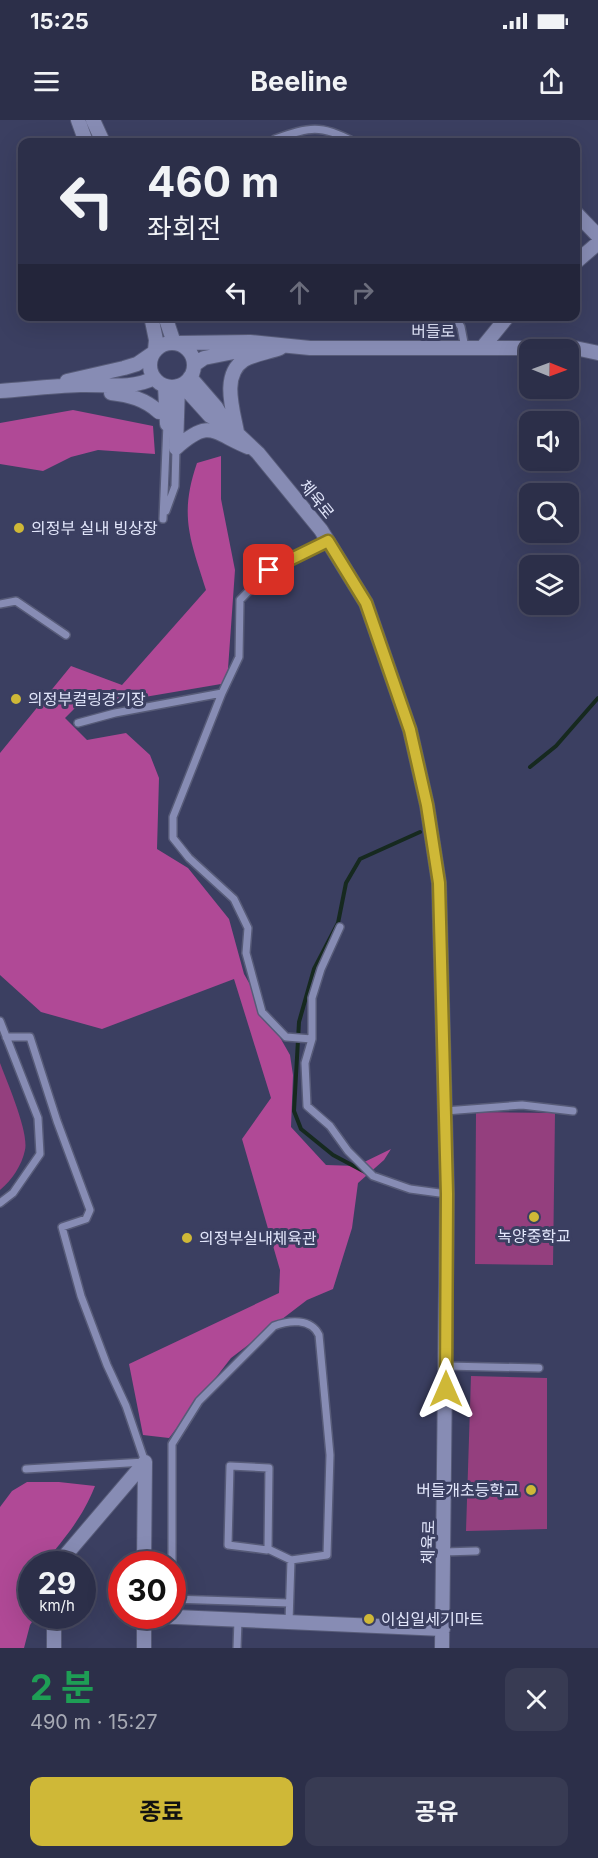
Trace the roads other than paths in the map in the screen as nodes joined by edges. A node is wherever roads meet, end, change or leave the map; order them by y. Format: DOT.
graph roads {
  1 [pos="78,120"];
  2 [pos="93,120"];
  3 [pos="85,138"];
  4 [pos="101,138"];
  5 [pos="278,138"];
  6 [pos="347,138"];
  7 [pos="580,217"];
  8 [pos="598,236"];
  9 [pos="598,243"];
  10 [pos="580,259"];
  11 [pos="152,321"];
  12 [pos="167,321"];
  13 [pos="457,321"];
  14 [pos="504,321"];
  15 [pos="176,343"];
  16 [pos="268,345"];
  17 [pos="285,347"];
  18 [pos="465,348"];
  19 [pos="482,348"];
  20 [pos="154,351"];
  21 [pos="598,353"];
  22 [pos="177,380"];
  23 [pos="52,387"];
  24 [pos="0,391"];
  25 [pos="163,418"];
  26 [pos="237,432"];
  27 [pos="176,448"];
  28 [pos="258,453"];
  29 [pos="328,541"];
  30 [pos="0,604"];
  31 [pos="66,635"];
  32 [pos="222,693"];
  33 [pos="78,723"];
  34 [pos="340,927"];
  35 [pos="0,1021"];
  36 [pos="6,1037"];
  37 [pos="309,1038"];
  38 [pos="445,1110"];
  39 [pos="573,1111"];
  40 [pos="447,1194"];
  41 [pos="0,1203"];
  42 [pos="446,1366"];
  43 [pos="539,1368"];
  44 [pos="145,1462"];
  45 [pos="26,1469"];
  46 [pos="268,1549"];
  47 [pos="69,1551"];
  48 [pos="144,1551"];
  49 [pos="172,1551"];
  50 [pos="476,1551"];
  51 [pos="444,1552"];
  52 [pos="291,1560"];
  53 [pos="186,1599"];
  54 [pos="289,1603"];
  55 [pos="186,1618"];
  56 [pos="238,1620"];
  57 [pos="289,1622"];
  58 [pos="54,1629"];
  59 [pos="144,1629"];
  60 [pos="443,1629"];
  61 [pos="54,1648"];
  62 [pos="144,1648"];
  63 [pos="237,1648"];
  64 [pos="442,1648"];
  1 -- 3 [label="street"];
  2 -- 4 [label="street"];
  5 -- 6 [label="lane"];
  7 -- 8 [label="street"];
  9 -- 10 [label="street"];
  11 -- 20 [label="street"];
  12 -- 15 [label="street, 체육로"];
  13 -- 18 [label="lane"];
  14 -- 19 [label="street"];
  15 -- 16 [label="street, 버들로"];
  15 -- 20 [label="street, 버들로"];
  15 -- 22 [label="street, 체육로"];
  16 -- 17 [label="street, 버들로"];
  16 -- 22 [label="street"];
  17 -- 18 [label="street, 버들로"];
  17 -- 26 [label="street"];
  18 -- 19 [label="street, 버들로"];
  19 -- 21 [label="street, 버들로"];
  20 -- 22 [label="street"];
  20 -- 23 [label="street, 버들로"];
  22 -- 23 [label="street"];
  22 -- 25 [label="street"];
  22 -- 26 [label="street, 체육로"];
  22 -- 27 [label="street"];
  23 -- 24 [label="street"];
  23 -- 25 [label="street"];
  25 -- 27 [label="lane"];
  26 -- 28 [label="street, 체육로"];
  27 -- 28 [label="street"];
  28 -- 29 [label="street, 체육로"];
  29 -- 32 [label="lane"];
  29 -- 38 [label="street, 체육로"];
  30 -- 31 [label="lane"];
  32 -- 33 [label="lane"];
  32 -- 37 [label="lane"];
  34 -- 37 [label="lane"];
  35 -- 36 [label="lane"];
  36 -- 41 [label="lane"];
  36 -- 44 [label="lane"];
  37 -- 40 [label="lane"];
  38 -- 39 [label="lane"];
  38 -- 40 [label="street, 체육로"];
  40 -- 42 [label="street, 체육로"];
  42 -- 43 [label="lane"];
  42 -- 51 [label="street, 체육로"];
  44 -- 45 [label="lane"];
  44 -- 47 [label="street"];
  44 -- 48 [label="street"];
  46 -- 46 [label="lane"];
  46 -- 52 [label="lane"];
  49 -- 52 [label="lane"];
  50 -- 51 [label="lane"];
  51 -- 60 [label="street, 체육로"];
  52 -- 54 [label="lane"];
  53 -- 54 [label="lane"];
  54 -- 57 [label="lane"];
  55 -- 56 [label="street"];
  56 -- 57 [label="street"];
  56 -- 63 [label="lane"];
  57 -- 60 [label="street"];
  58 -- 61 [label="street"];
  59 -- 62 [label="street"];
  60 -- 64 [label="street, 체육로"];
}
